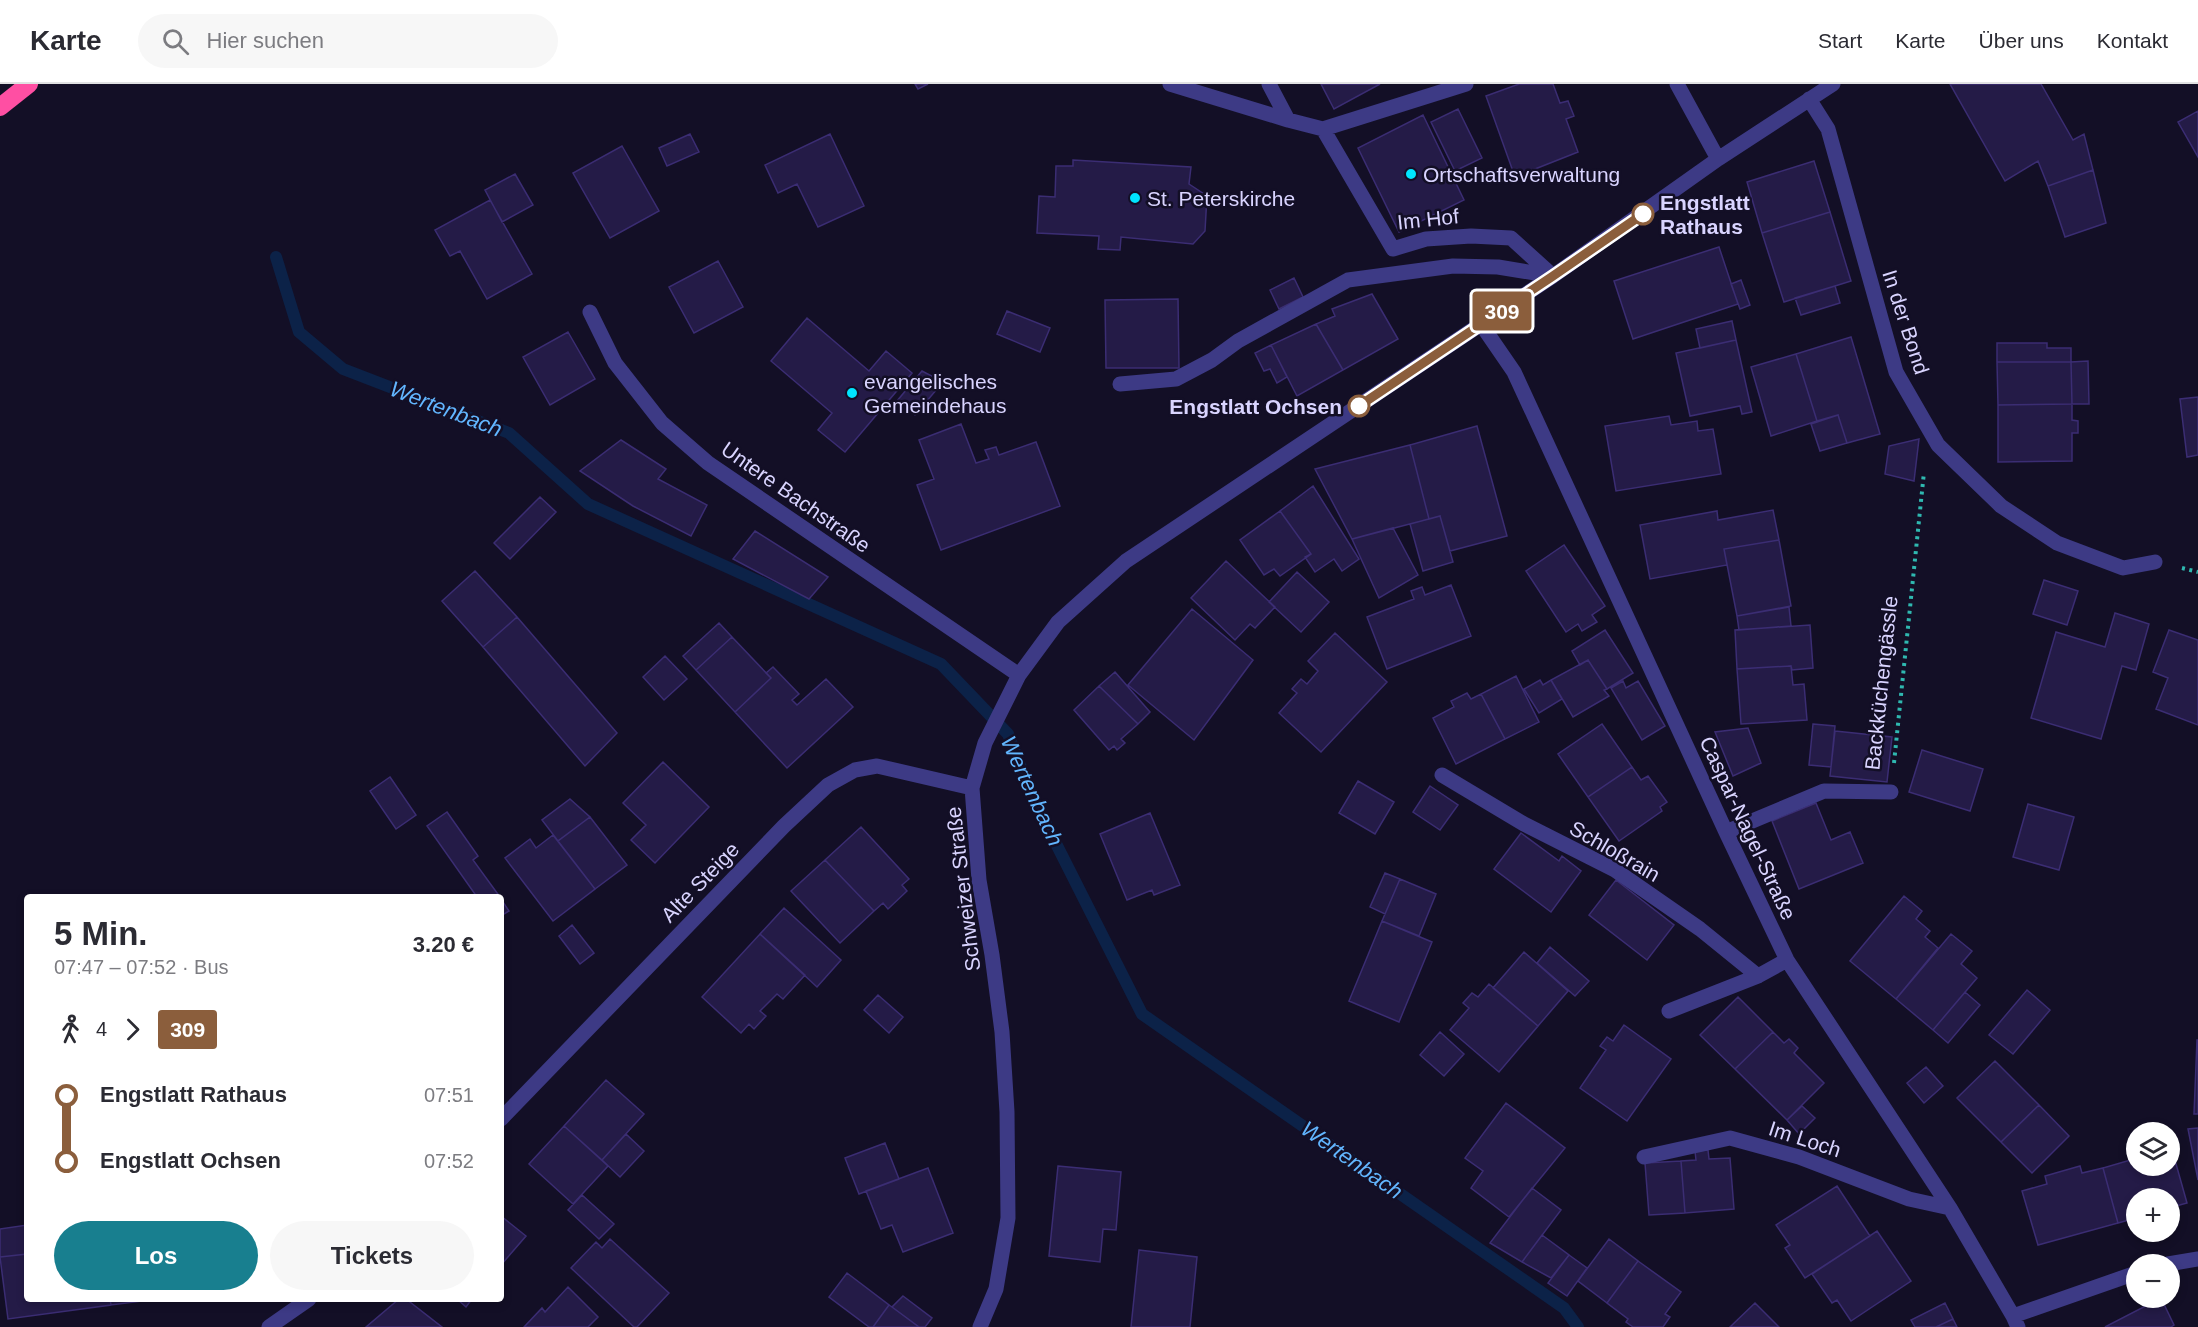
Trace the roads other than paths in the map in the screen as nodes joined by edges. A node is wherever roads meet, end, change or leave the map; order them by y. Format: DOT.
graph roads {
  1 [pos="29,84"];
  2 [pos="1170,84"];
  3 [pos="1269,84"];
  4 [pos="1466,84"];
  5 [pos="1677,84"];
  6 [pos="1833,84"];
  7 [pos="1809,99"];
  8 [pos="0,107"];
  9 [pos="1288,120"];
  10 [pos="1323,129"];
  11 [pos="1718,159"];
  12 [pos="1553,276"];
  13 [pos="590,312"];
  14 [pos="1481,324"];
  15 [pos="1120,384"];
  16 [pos="2155,562"];
  17 [pos="1019,675"];
  18 [pos="1442,775"];
  19 [pos="972,788"];
  20 [pos="1891,792"];
  21 [pos="1726,832"];
  22 [pos="1787,960"];
  23 [pos="1758,976"];
  24 [pos="1669,1011"];
  25 [pos="504,1116"];
  26 [pos="1644,1157"];
  27 [pos="1950,1208"];
  28 [pos="2198,1259"];
  29 [pos="2180,1262"];
  30 [pos="2126,1277"];
  31 [pos="305,1302"];
  32 [pos="2016,1321"];
  33 [pos="269,1327"];
  34 [pos="980,1327"];
  1 -- 8 [label="highway"];
  2 -- 9 [label="street"];
  3 -- 9 [label="street"];
  4 -- 10 [label="street"];
  5 -- 11 [label="street"];
  6 -- 7 [label="street, Schweizer Straße"];
  7 -- 11 [label="street, Schweizer Straße"];
  7 -- 16 [label="street, In der Bond"];
  9 -- 10 [label="street"];
  10 -- 12 [label="street, Im Hof"];
  11 -- 12 [label="street, Schweizer Straße"];
  12 -- 14 [label="street, Schweizer Straße"];
  12 -- 15 [label="street"];
  13 -- 17 [label="street, Untere Bachstraße"];
  14 -- 17 [label="street, Schweizer Straße"];
  14 -- 21 [label="street, Caspar-Nagel-Straße"];
  17 -- 19 [label="street, Schweizer Straße"];
  18 -- 23 [label="street, Schloßrain"];
  19 -- 25 [label="street, Alte Steige"];
  19 -- 34 [label="street, Schweizer Straße"];
  20 -- 21 [label="street, Backküchengässle"];
  21 -- 22 [label="street, Caspar-Nagel-Straße"];
  22 -- 23 [label="street"];
  22 -- 27 [label="street, Caspar-Nagel-Straße"];
  23 -- 24 [label="street"];
  26 -- 27 [label="street, Im Loch"];
  27 -- 32 [label="street, Caspar-Nagel-Straße"];
  28 -- 29 [label="street"];
  30 -- 32 [label="street"];
  31 -- 33 [label="street"];
}
